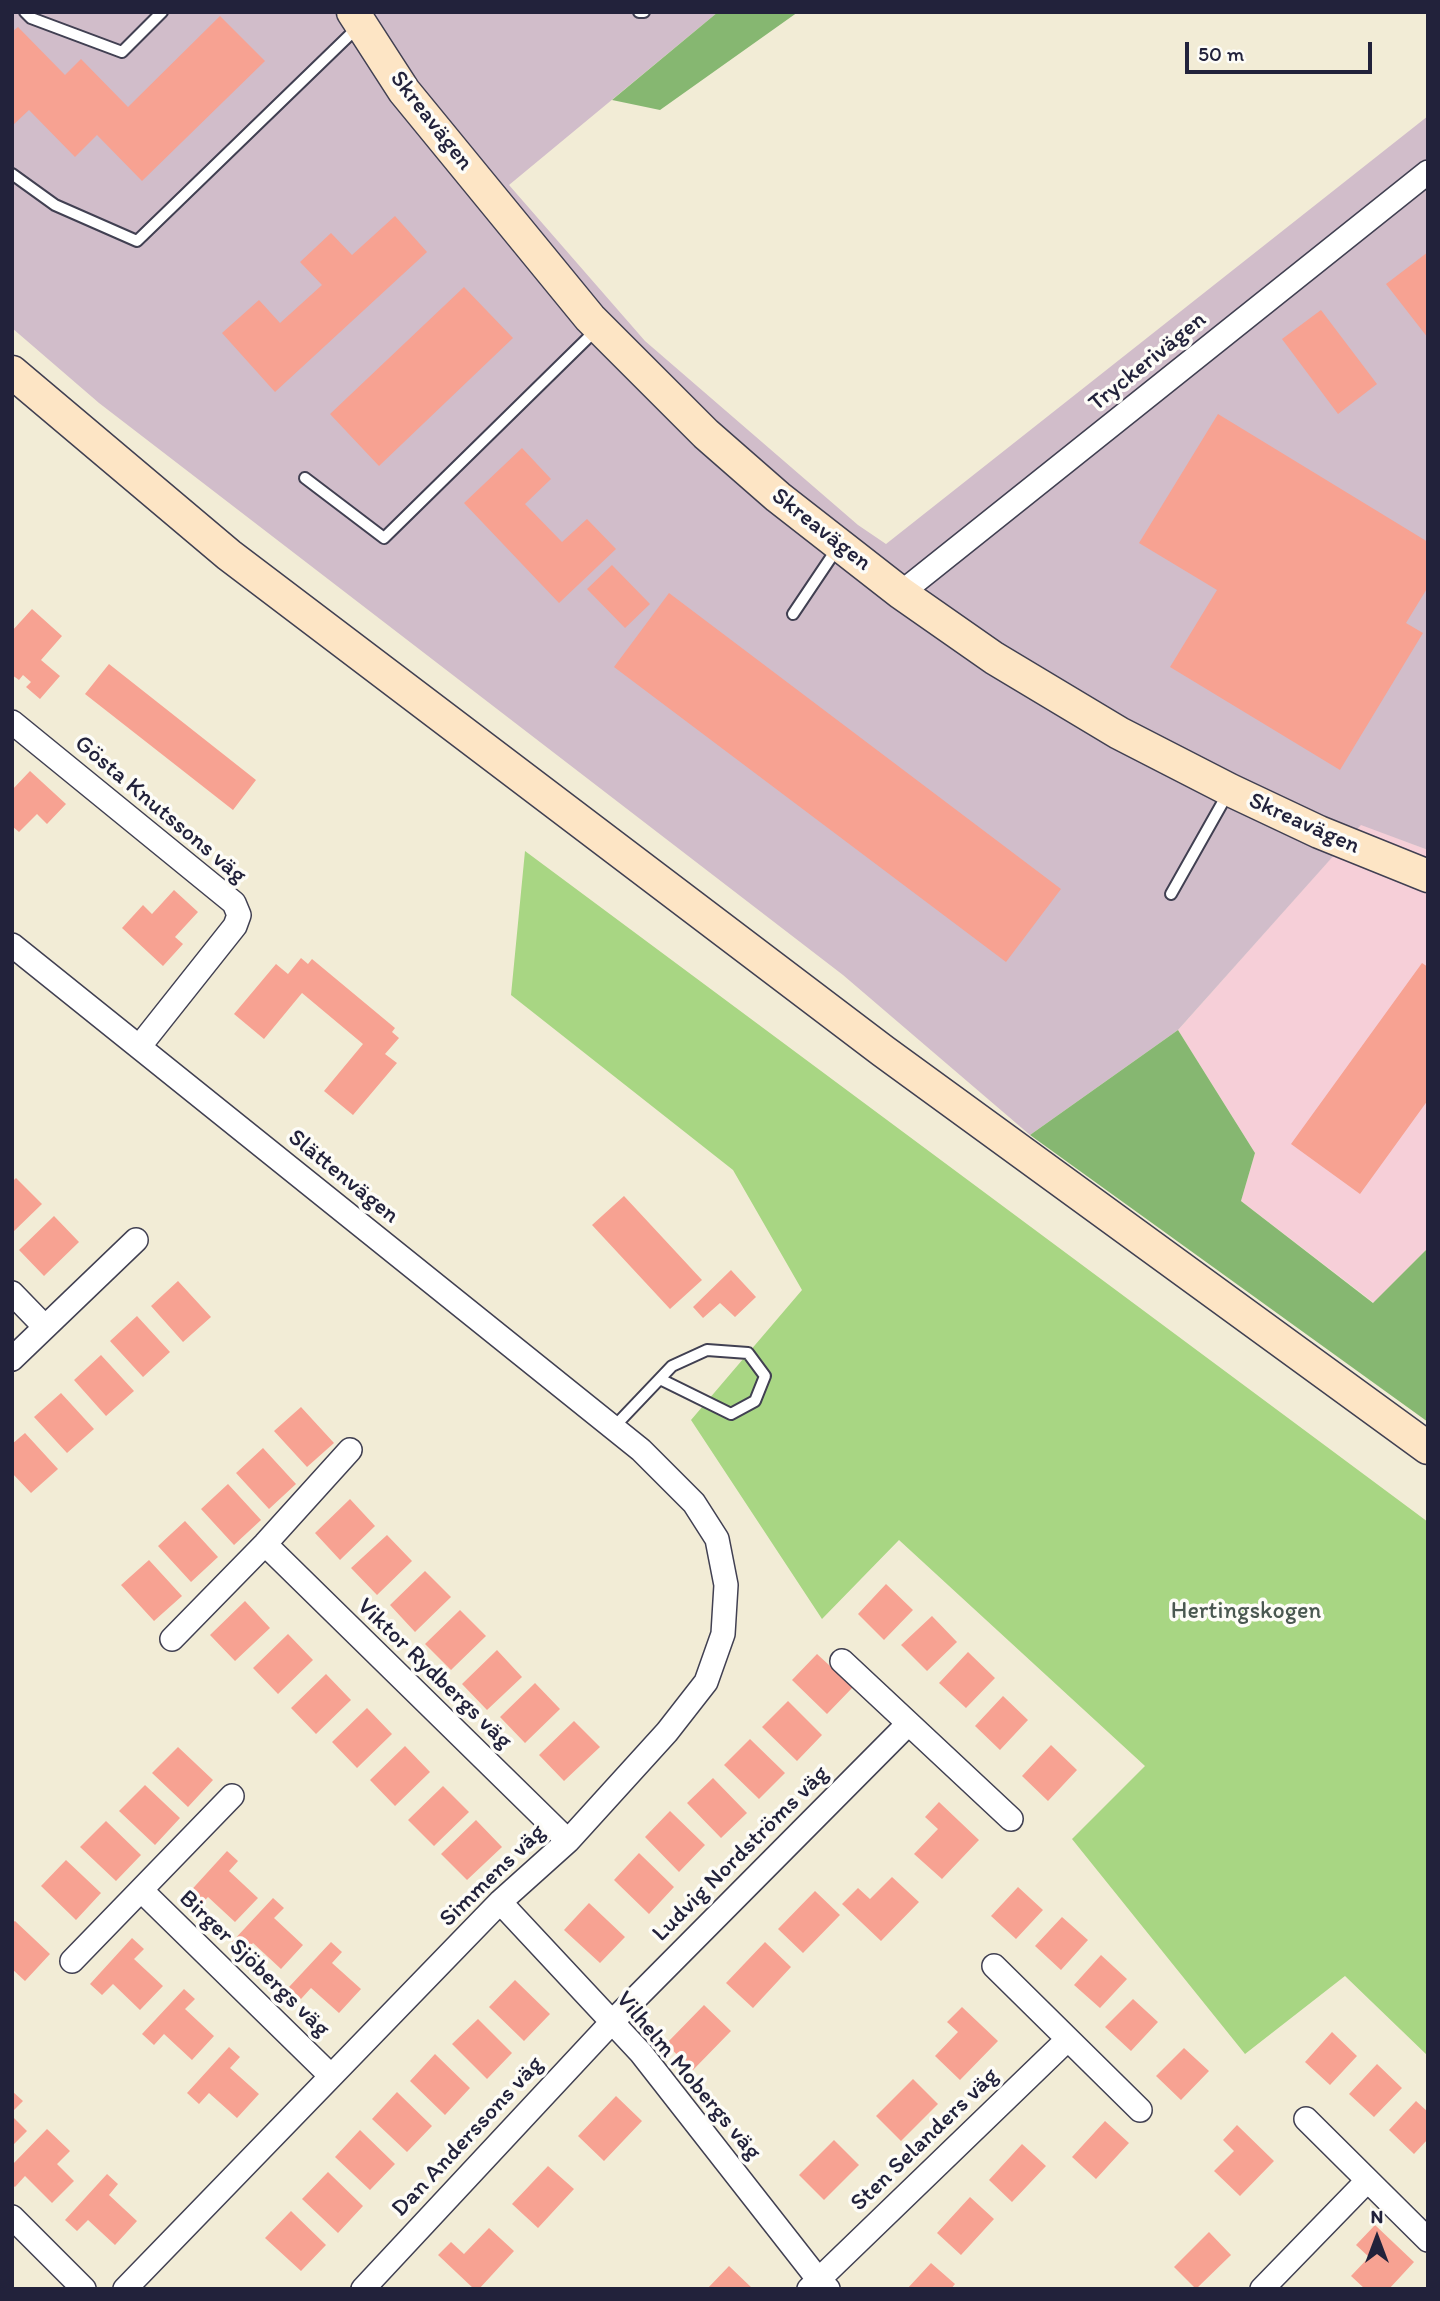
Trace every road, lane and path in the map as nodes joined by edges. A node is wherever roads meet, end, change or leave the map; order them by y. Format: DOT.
graph roads {
  1 [pos="25,12"];
  2 [pos="162,12"];
  3 [pos="357,18"];
  4 [pos="1428,172"];
  5 [pos="12,174"];
  6 [pos="599,327"];
  7 [pos="12,372"];
  8 [pos="305,478"];
  9 [pos="840,544"];
  10 [pos="901,593"];
  11 [pos="793,614"];
  12 [pos="12,722"];
  13 [pos="1230,790"];
  14 [pos="1428,876"];
  15 [pos="1171,894"];
  16 [pos="12,945"];
  17 [pos="139,1047"];
  18 [pos="136,1240"];
  19 [pos="12,1293"];
  20 [pos="45,1327"];
  21 [pos="12,1359"];
  22 [pos="660,1378"];
  23 [pos="613,1428"];
  24 [pos="1428,1448"];
  25 [pos="350,1450"];
  26 [pos="641,1450"];
  27 [pos="265,1544"];
  28 [pos="172,1639"];
  29 [pos="842,1661"];
  30 [pos="908,1724"];
  31 [pos="232,1796"];
  32 [pos="1012,1819"];
  33 [pos="568,1841"];
  34 [pos="141,1890"];
  35 [pos="500,1902"];
  36 [pos="72,1961"];
  37 [pos="994,1966"];
  38 [pos="612,2022"];
  39 [pos="1068,2039"];
  40 [pos="331,2076"];
  41 [pos="1140,2110"];
  42 [pos="1306,2119"];
  43 [pos="1367,2182"];
  44 [pos="12,2217"];
  45 [pos="1428,2240"];
  46 [pos="818,2286"];
  47 [pos="84,2289"];
  48 [pos="125,2289"];
  49 [pos="363,2289"];
  50 [pos="1262,2289"];
  1 -- 2 [label="lane"];
  3 -- 5 [label="lane"];
  3 -- 6 [label="main road, Skreavägen"];
  4 -- 10 [label="street, Tryckerivägen"];
  6 -- 8 [label="lane"];
  6 -- 9 [label="main road, Skreavägen"];
  7 -- 24 [label="main road"];
  9 -- 10 [label="main road, Skreavägen"];
  9 -- 11 [label="lane"];
  10 -- 13 [label="main road, Skreavägen"];
  12 -- 17 [label="street, Gösta Knutssons väg"];
  13 -- 14 [label="main road, Skreavägen"];
  13 -- 15 [label="lane"];
  16 -- 17 [label="street, Slättenvägen"];
  17 -- 23 [label="street, Slättenvägen"];
  18 -- 20 [label="street"];
  19 -- 20 [label="street"];
  20 -- 21 [label="street"];
  22 -- 22 [label="lane"];
  22 -- 23 [label="lane"];
  23 -- 26 [label="street, Slättenvägen"];
  25 -- 27 [label="street"];
  26 -- 33 [label="street, Simmens väg"];
  27 -- 28 [label="street"];
  27 -- 33 [label="street, Viktor Rydbergs väg"];
  29 -- 30 [label="street"];
  30 -- 32 [label="street"];
  30 -- 38 [label="street, Ludvig Nordströms väg"];
  31 -- 34 [label="street, Birger Sjöbergs väg"];
  33 -- 35 [label="street, Simmens väg"];
  34 -- 36 [label="street, Birger Sjöbergs väg"];
  34 -- 40 [label="street, Birger Sjöbergs väg"];
  35 -- 38 [label="street, Vilhelm Mobergs väg"];
  35 -- 40 [label="street, Simmens väg"];
  37 -- 39 [label="street"];
  38 -- 46 [label="street, Vilhelm Mobergs väg"];
  38 -- 49 [label="street, Dan Anderssons väg"];
  39 -- 41 [label="street"];
  39 -- 46 [label="street, Sten Selanders väg"];
  40 -- 48 [label="street, Simmens väg"];
  42 -- 43 [label="street"];
  43 -- 45 [label="street"];
  43 -- 50 [label="street"];
  44 -- 47 [label="street"];
}
